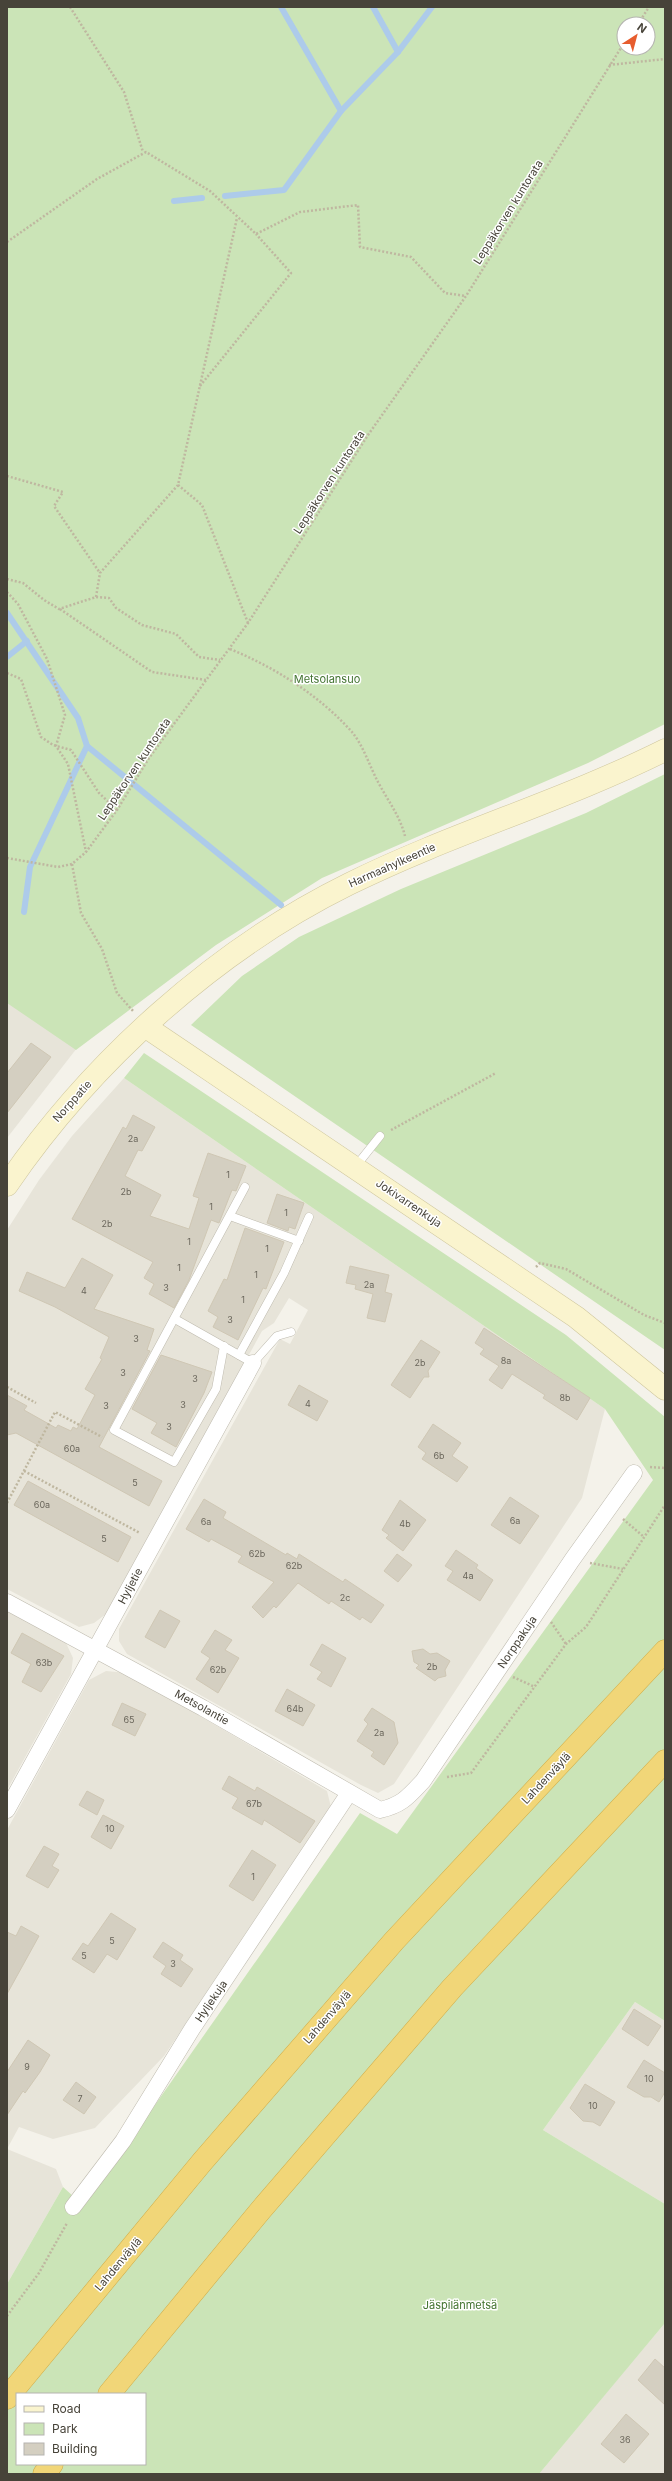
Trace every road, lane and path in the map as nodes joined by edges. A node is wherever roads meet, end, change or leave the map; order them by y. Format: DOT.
graph roads {
  1 [pos="70,7"];
  2 [pos="649,7"];
  3 [pos="643,16"];
  4 [pos="616,55"];
  5 [pos="665,59"];
  6 [pos="609,65"];
  7 [pos="144,152"];
  8 [pos="237,218"];
  9 [pos="256,234"];
  10 [pos="7,242"];
  11 [pos="466,296"];
  12 [pos="200,386"];
  13 [pos="7,476"];
  14 [pos="178,485"];
  15 [pos="100,573"];
  16 [pos="7,579"];
  17 [pos="7,592"];
  18 [pos="96,597"];
  19 [pos="59,609"];
  20 [pos="248,623"];
  21 [pos="230,648"];
  22 [pos="220,660"];
  23 [pos="7,673"];
  24 [pos="207,680"];
  25 [pos="56,746"];
  26 [pos="665,750"];
  27 [pos="117,810"];
  28 [pos="86,852"];
  29 [pos="411,856"];
  30 [pos="7,858"];
  31 [pos="72,864"];
  32 [pos="146,1027"];
  33 [pos="496,1073"];
  34 [pos="380,1136"];
  35 [pos="356,1166"];
  36 [pos="7,1185"];
  37 [pos="246,1187"];
  38 [pos="230,1216"];
  39 [pos="309,1217"];
  40 [pos="298,1241"];
  41 [pos="524,1282"];
  42 [pos="174,1319"];
  43 [pos="665,1323"];
  44 [pos="291,1332"];
  45 [pos="224,1346"];
  46 [pos="246,1359"];
  47 [pos="7,1388"];
  48 [pos="665,1389"];
  49 [pos="36,1403"];
  50 [pos="55,1412"];
  51 [pos="24,1471"];
  52 [pos="634,1473"];
  53 [pos="7,1503"];
  54 [pos="665,1505"];
  55 [pos="609,1507"];
  56 [pos="644,1537"];
  57 [pos="155,1541"];
  58 [pos="572,1560"];
  59 [pos="623,1569"];
  60 [pos="7,1602"];
  61 [pos="540,1607"];
  62 [pos="566,1644"];
  63 [pos="96,1650"];
  64 [pos="665,1651"];
  65 [pos="498,1670"];
  66 [pos="535,1687"];
  67 [pos="665,1761"];
  68 [pos="423,1781"];
  69 [pos="350,1793"];
  70 [pos="396,1806"];
  71 [pos="7,1810"];
  72 [pos="72,2207"];
  73 [pos="7,2316"];
  74 [pos="110,2393"];
  75 [pos="7,2398"];
  76 [pos="52,2465"];
  77 [pos="52,2465"];
  78 [pos="44,2474"];
  79 [pos="48,2474"];
  1 -- 7 [label="path"];
  2 -- 3 [label="path"];
  4 -- 6 [label="path, Leppäkorven kuntorata"];
  5 -- 6 [label="path"];
  6 -- 11 [label="path, Leppäkorven kuntorata"];
  7 -- 8 [label="path"];
  7 -- 10 [label="path"];
  8 -- 9 [label="path"];
  8 -- 12 [label="path"];
  9 -- 11 [label="path"];
  9 -- 12 [label="path"];
  11 -- 20 [label="path, Leppäkorven kuntorata"];
  12 -- 14 [label="path"];
  13 -- 15 [label="path"];
  14 -- 15 [label="path"];
  14 -- 20 [label="path"];
  15 -- 18 [label="path"];
  16 -- 19 [label="path"];
  17 -- 25 [label="path"];
  18 -- 19 [label="path"];
  18 -- 22 [label="path"];
  19 -- 24 [label="path"];
  20 -- 21 [label="path, Leppäkorven kuntorata"];
  21 -- 22 [label="path, Leppäkorven kuntorata"];
  21 -- 29 [label="path"];
  22 -- 24 [label="path, Leppäkorven kuntorata"];
  23 -- 25 [label="path"];
  24 -- 27 [label="path, Leppäkorven kuntorata"];
  25 -- 27 [label="path"];
  25 -- 28 [label="path"];
  26 -- 29 [label="street, Harmaahylkeentie"];
  27 -- 28 [label="path, Leppäkorven kuntorata"];
  28 -- 31 [label="path, Leppäkorven kuntorata"];
  29 -- 32 [label="street, Harmaahylkeentie"];
  30 -- 31 [label="path"];
  31 -- 32 [label="path"];
  32 -- 35 [label="street, Jokivarrenkuja"];
  32 -- 36 [label="street, Norppatie"];
  33 -- 34 [label="path"];
  34 -- 35 [label="lane"];
  35 -- 41 [label="street, Jokivarrenkuja"];
  37 -- 38 [label="lane"];
  38 -- 40 [label="lane"];
  38 -- 42 [label="lane"];
  39 -- 40 [label="lane"];
  40 -- 46 [label="lane"];
  41 -- 43 [label="path"];
  41 -- 48 [label="street, Jokivarrenkuja"];
  42 -- 45 [label="lane"];
  42 -- 45 [label="lane"];
  44 -- 46 [label="lane"];
  45 -- 46 [label="lane"];
  46 -- 57 [label="street, Hyljetie"];
  47 -- 49 [label="path"];
  50 -- 51 [label="path"];
  51 -- 53 [label="path"];
  51 -- 57 [label="path"];
  52 -- 55 [label="street, Norppakuja"];
  54 -- 56 [label="path"];
  55 -- 56 [label="path"];
  55 -- 58 [label="street, Norppakuja"];
  56 -- 59 [label="path"];
  57 -- 63 [label="street, Hyljetie"];
  58 -- 59 [label="path"];
  58 -- 61 [label="street, Norppakuja"];
  59 -- 62 [label="path"];
  60 -- 63 [label="street, Metsolantie"];
  61 -- 62 [label="path"];
  61 -- 65 [label="street, Norppakuja"];
  62 -- 66 [label="path"];
  63 -- 69 [label="street, Metsolantie"];
  63 -- 71 [label="street, Hyljetie"];
  64 -- 75 [label="highway, Lahdenväylä"];
  65 -- 66 [label="path"];
  65 -- 68 [label="street, Norppakuja"];
  66 -- 68 [label="path"];
  67 -- 74 [label="highway"];
  68 -- 70 [label="street, Norppakuja"];
  69 -- 70 [label="street, Metsolantie"];
  69 -- 72 [label="street, Hyljekuja"];
  72 -- 73 [label="path"];
  76 -- 78 [label="highway"];
  77 -- 79 [label="highway"];
}
